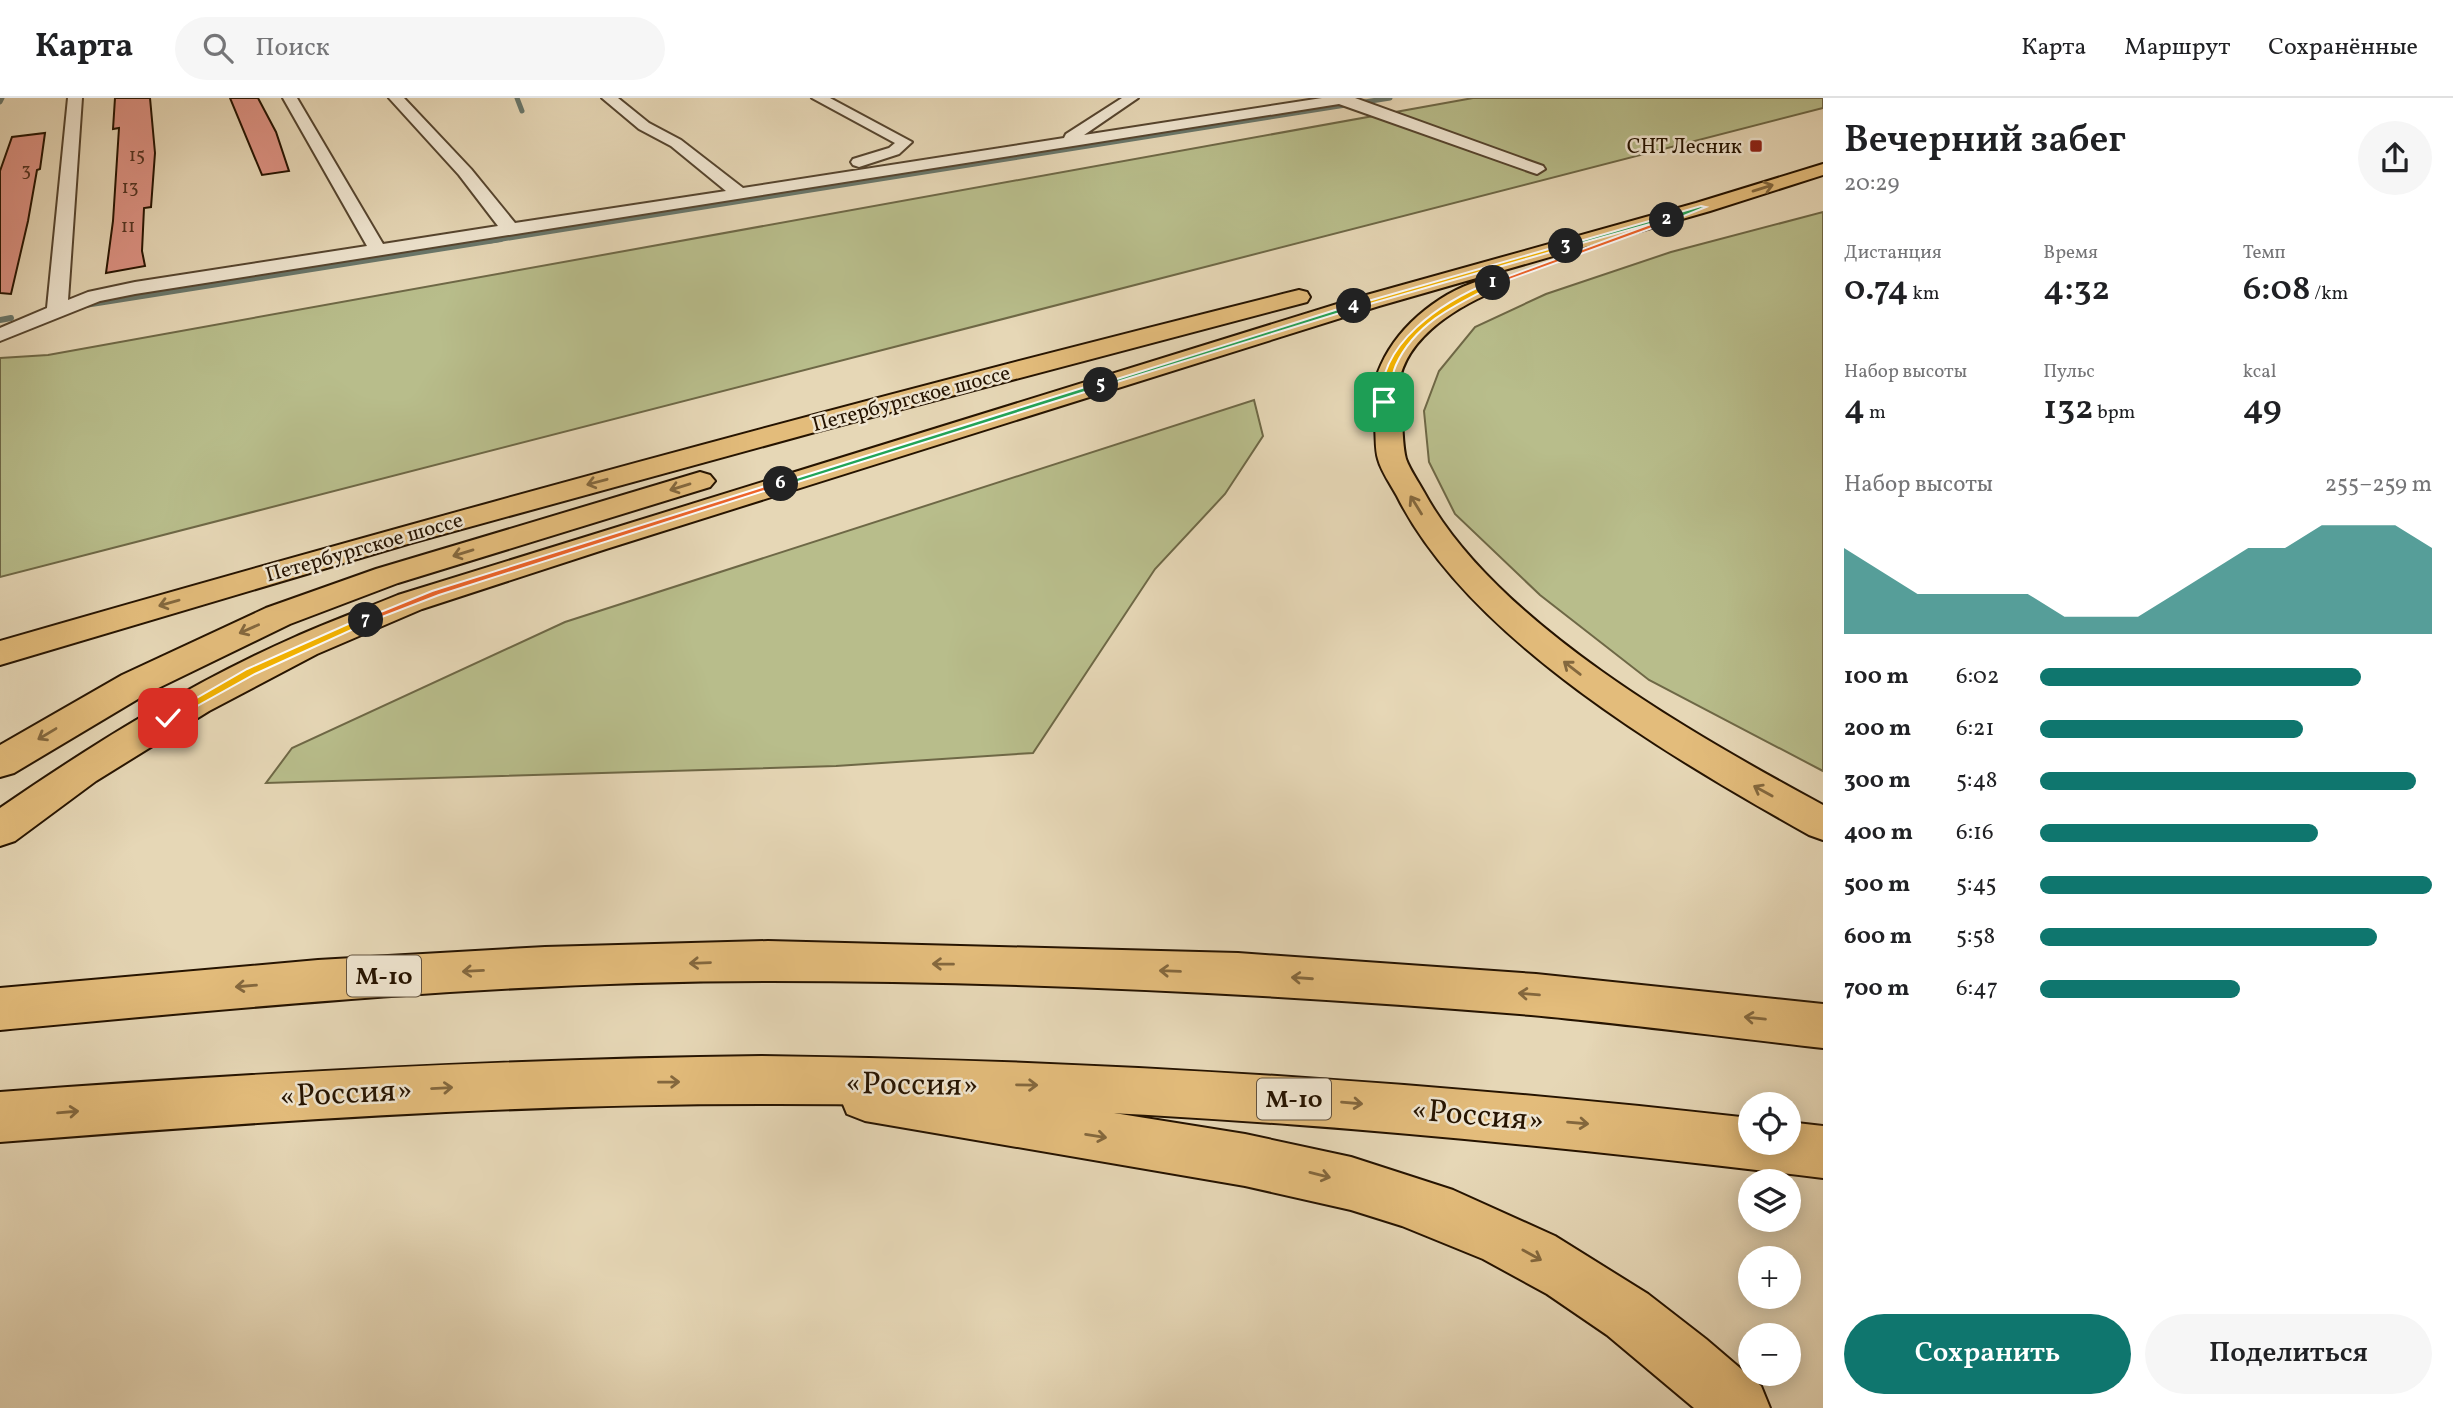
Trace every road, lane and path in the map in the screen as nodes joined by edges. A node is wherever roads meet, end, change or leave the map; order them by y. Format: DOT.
graph roads {
  1 [pos="75,98"];
  2 [pos="290,98"];
  3 [pos="396,98"];
  4 [pos="608,98"];
  5 [pos="819,98"];
  6 [pos="1131,98"];
  7 [pos="1316,101"];
  8 [pos="1348,101"];
  9 [pos="1060,144"];
  10 [pos="1537,169"];
  11 [pos="1823,169"];
  12 [pos="787,187"];
  13 [pos="740,194"];
  14 [pos="1703,207"];
  15 [pos="510,229"];
  16 [pos="378,250"];
  17 [pos="1324,290"];
  18 [pos="1284,302"];
  19 [pos="57,310"];
  20 [pos="0,335"];
  21 [pos="0,653"];
  22 [pos="0,764"];
  23 [pos="1823,824"];
  24 [pos="0,830"];
  25 [pos="0,1009"];
  26 [pos="1823,1026"];
  27 [pos="762,1080"];
  28 [pos="0,1117"];
  29 [pos="1823,1152"];
  30 [pos="1739,1408"];
  1 -- 19 [label="street"];
  2 -- 16 [label="street"];
  3 -- 15 [label="street"];
  4 -- 13 [label="street"];
  5 -- 12 [label="street"];
  6 -- 9 [label="street"];
  7 -- 8 [label="street"];
  7 -- 9 [label="street"];
  8 -- 10 [label="street"];
  9 -- 12 [label="street"];
  14 -- 11 [label="main road, Петербургское шоссе, one-way"];
  12 -- 13 [label="street"];
  13 -- 15 [label="street"];
  23 -- 14 [label="main road, one-way"];
  14 -- 24 [label="main road, Петербургское шоссе"];
  15 -- 16 [label="street"];
  16 -- 19 [label="street"];
  17 -- 18 [label="main road, Петербургское шоссе"];
  18 -- 21 [label="main road, Петербургское шоссе, one-way"];
  18 -- 22 [label="main road, one-way"];
  19 -- 20 [label="street"];
  26 -- 25 [label="main road, М-10, one-way"];
  28 -- 27 [label="main road, «Россия» / М-10, one-way"];
  27 -- 29 [label="main road, «Россия» / М-10, one-way"];
  27 -- 30 [label="main road, one-way"];
}
